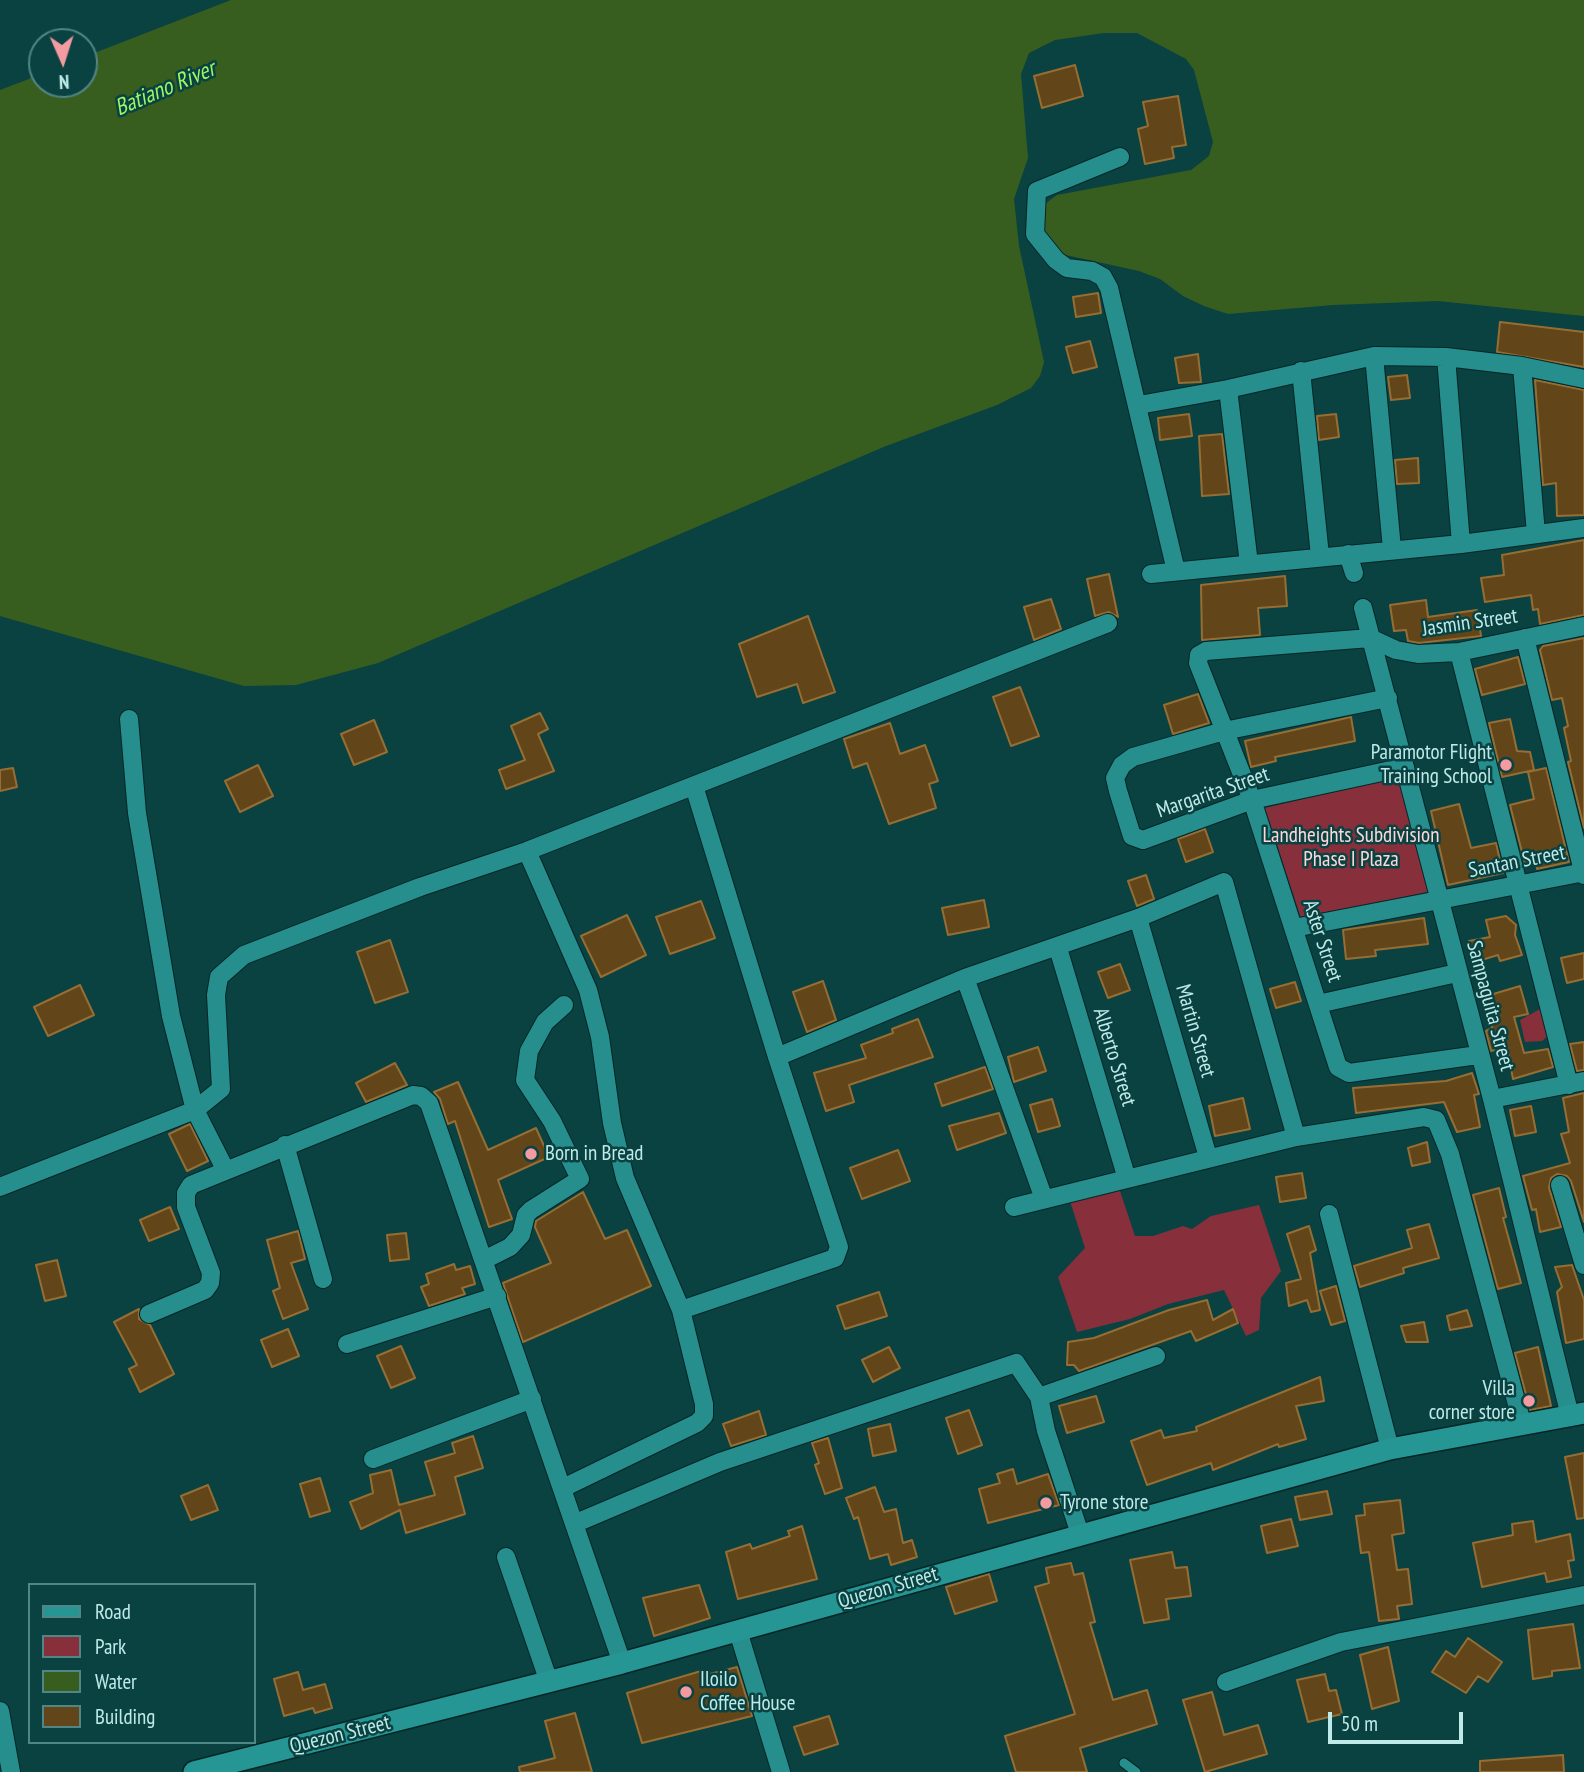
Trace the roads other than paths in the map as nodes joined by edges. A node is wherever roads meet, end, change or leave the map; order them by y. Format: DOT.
graph roads {
  1 [pos="1120,157"];
  2 [pos="1374,356"];
  3 [pos="1446,357"];
  4 [pos="1521,366"];
  5 [pos="1301,371"];
  6 [pos="1584,379"];
  7 [pos="1228,389"];
  8 [pos="1139,405"];
  9 [pos="1584,528"];
  10 [pos="1536,534"];
  11 [pos="1461,544"];
  12 [pos="1392,549"];
  13 [pos="1348,554"];
  14 [pos="1320,556"];
  15 [pos="1249,564"];
  16 [pos="1176,571"];
  17 [pos="1354,573"];
  18 [pos="1151,574"];
  19 [pos="1363,608"];
  20 [pos="1108,623"];
  21 [pos="1584,626"];
  22 [pos="1370,638"];
  23 [pos="1525,638"];
  24 [pos="1459,652"];
  25 [pos="1199,656"];
  26 [pos="1388,698"];
  27 [pos="129,719"];
  28 [pos="1224,731"];
  29 [pos="1405,767"];
  30 [pos="694,786"];
  31 [pos="1252,800"];
  32 [pos="527,850"];
  33 [pos="1584,873"];
  34 [pos="1516,887"];
  35 [pos="1440,899"];
  36 [pos="1138,918"];
  37 [pos="1293,928"];
  38 [pos="1058,948"];
  39 [pos="1457,973"];
  40 [pos="965,978"];
  41 [pos="1318,1004"];
  42 [pos="564,1005"];
  43 [pos="1478,1055"];
  44 [pos="776,1057"];
  45 [pos="1577,1083"];
  46 [pos="1492,1099"];
  47 [pos="195,1110"];
  48 [pos="1296,1137"];
  49 [pos="285,1145"];
  50 [pos="1209,1157"];
  51 [pos="225,1169"];
  52 [pos="1127,1179"];
  53 [pos="1560,1185"];
  54 [pos="0,1187"];
  55 [pos="1044,1199"];
  56 [pos="1014,1207"];
  57 [pos="1329,1214"];
  58 [pos="484,1260"];
  59 [pos="1584,1265"];
  60 [pos="323,1279"];
  61 [pos="497,1296"];
  62 [pos="681,1310"];
  63 [pos="149,1314"];
  64 [pos="347,1344"];
  65 [pos="1156,1356"];
  66 [pos="1039,1397"];
  67 [pos="532,1399"];
  68 [pos="1577,1415"];
  69 [pos="1522,1423"];
  70 [pos="1390,1449"];
  71 [pos="373,1459"];
  72 [pos="562,1488"];
  73 [pos="576,1523"];
  74 [pos="1080,1535"];
  75 [pos="506,1557"];
  76 [pos="1584,1595"];
  77 [pos="738,1630"];
  78 [pos="622,1664"];
  79 [pos="550,1682"];
  80 [pos="1226,1682"];
  81 [pos="0,1711"];
  82 [pos="1124,1763"];
  83 [pos="11,1772"];
  84 [pos="194,1772"];
  85 [pos="781,1772"];
  86 [pos="1136,1772"];
  1 -- 8 [label="street"];
  2 -- 3 [label="street"];
  2 -- 5 [label="street"];
  2 -- 12 [label="street"];
  3 -- 4 [label="street"];
  3 -- 11 [label="street"];
  4 -- 6 [label="street"];
  4 -- 10 [label="street"];
  5 -- 7 [label="street"];
  5 -- 14 [label="street"];
  7 -- 8 [label="street"];
  7 -- 15 [label="street"];
  8 -- 16 [label="street"];
  9 -- 10 [label="street"];
  10 -- 11 [label="street"];
  11 -- 12 [label="street"];
  12 -- 13 [label="street"];
  13 -- 14 [label="street"];
  13 -- 17 [label="street"];
  14 -- 15 [label="street"];
  15 -- 16 [label="street"];
  16 -- 18 [label="street"];
  19 -- 22 [label="street, Sampaguita Street"];
  20 -- 30 [label="street"];
  21 -- 23 [label="street, Jasmin Street"];
  22 -- 24 [label="street, Jasmin Street"];
  22 -- 25 [label="street, Jasmin Street"];
  22 -- 26 [label="street, Sampaguita Street"];
  23 -- 24 [label="street, Jasmin Street"];
  23 -- 33 [label="street"];
  24 -- 34 [label="street"];
  25 -- 28 [label="street, Aster Street"];
  26 -- 28 [label="street, Margarita Street"];
  26 -- 29 [label="street, Sampaguita Street"];
  27 -- 47 [label="street"];
  28 -- 31 [label="street, Aster Street"];
  28 -- 31 [label="street, Margarita Street"];
  29 -- 31 [label="street, Margarita Street"];
  29 -- 35 [label="street, Sampaguita Street"];
  30 -- 32 [label="street"];
  30 -- 44 [label="street"];
  31 -- 37 [label="street, Aster Street"];
  32 -- 47 [label="street"];
  32 -- 62 [label="street"];
  33 -- 34 [label="street, Santan Street"];
  34 -- 35 [label="street, Santan Street"];
  34 -- 45 [label="street"];
  35 -- 37 [label="street, Santan Street"];
  35 -- 39 [label="street, Sampaguita Street"];
  36 -- 38 [label="street"];
  36 -- 48 [label="street"];
  36 -- 50 [label="street, Martin Street"];
  37 -- 41 [label="street, Aster Street"];
  38 -- 40 [label="street"];
  38 -- 52 [label="street, Alberto Street"];
  39 -- 41 [label="street"];
  39 -- 43 [label="street, Sampaguita Street"];
  40 -- 44 [label="street"];
  40 -- 55 [label="street"];
  41 -- 43 [label="street, Aster Street"];
  42 -- 58 [label="street"];
  43 -- 46 [label="street, Sampaguita Street"];
  44 -- 62 [label="street"];
  45 -- 46 [label="street"];
  46 -- 68 [label="street, Sampaguita Street"];
  47 -- 51 [label="street"];
  47 -- 54 [label="street"];
  48 -- 50 [label="street"];
  48 -- 69 [label="street"];
  49 -- 51 [label="street"];
  49 -- 58 [label="street"];
  49 -- 60 [label="street"];
  50 -- 52 [label="street"];
  51 -- 63 [label="street"];
  52 -- 55 [label="street"];
  53 -- 59 [label="street"];
  55 -- 56 [label="street"];
  57 -- 70 [label="street"];
  58 -- 61 [label="street"];
  61 -- 64 [label="street"];
  61 -- 67 [label="street"];
  62 -- 72 [label="street"];
  65 -- 66 [label="street"];
  66 -- 73 [label="street"];
  66 -- 74 [label="street"];
  67 -- 71 [label="street"];
  67 -- 72 [label="street"];
  68 -- 69 [label="main road, Quezon Street"];
  69 -- 70 [label="main road, Quezon Street"];
  70 -- 74 [label="main road, Quezon Street"];
  72 -- 73 [label="street"];
  73 -- 78 [label="street"];
  74 -- 77 [label="main road, Quezon Street"];
  75 -- 79 [label="street"];
  76 -- 80 [label="street"];
  77 -- 78 [label="main road, Quezon Street"];
  77 -- 85 [label="street"];
  78 -- 79 [label="main road, Quezon Street"];
  79 -- 84 [label="main road, Quezon Street"];
  81 -- 83 [label="street"];
  82 -- 86 [label="lane"];
}
